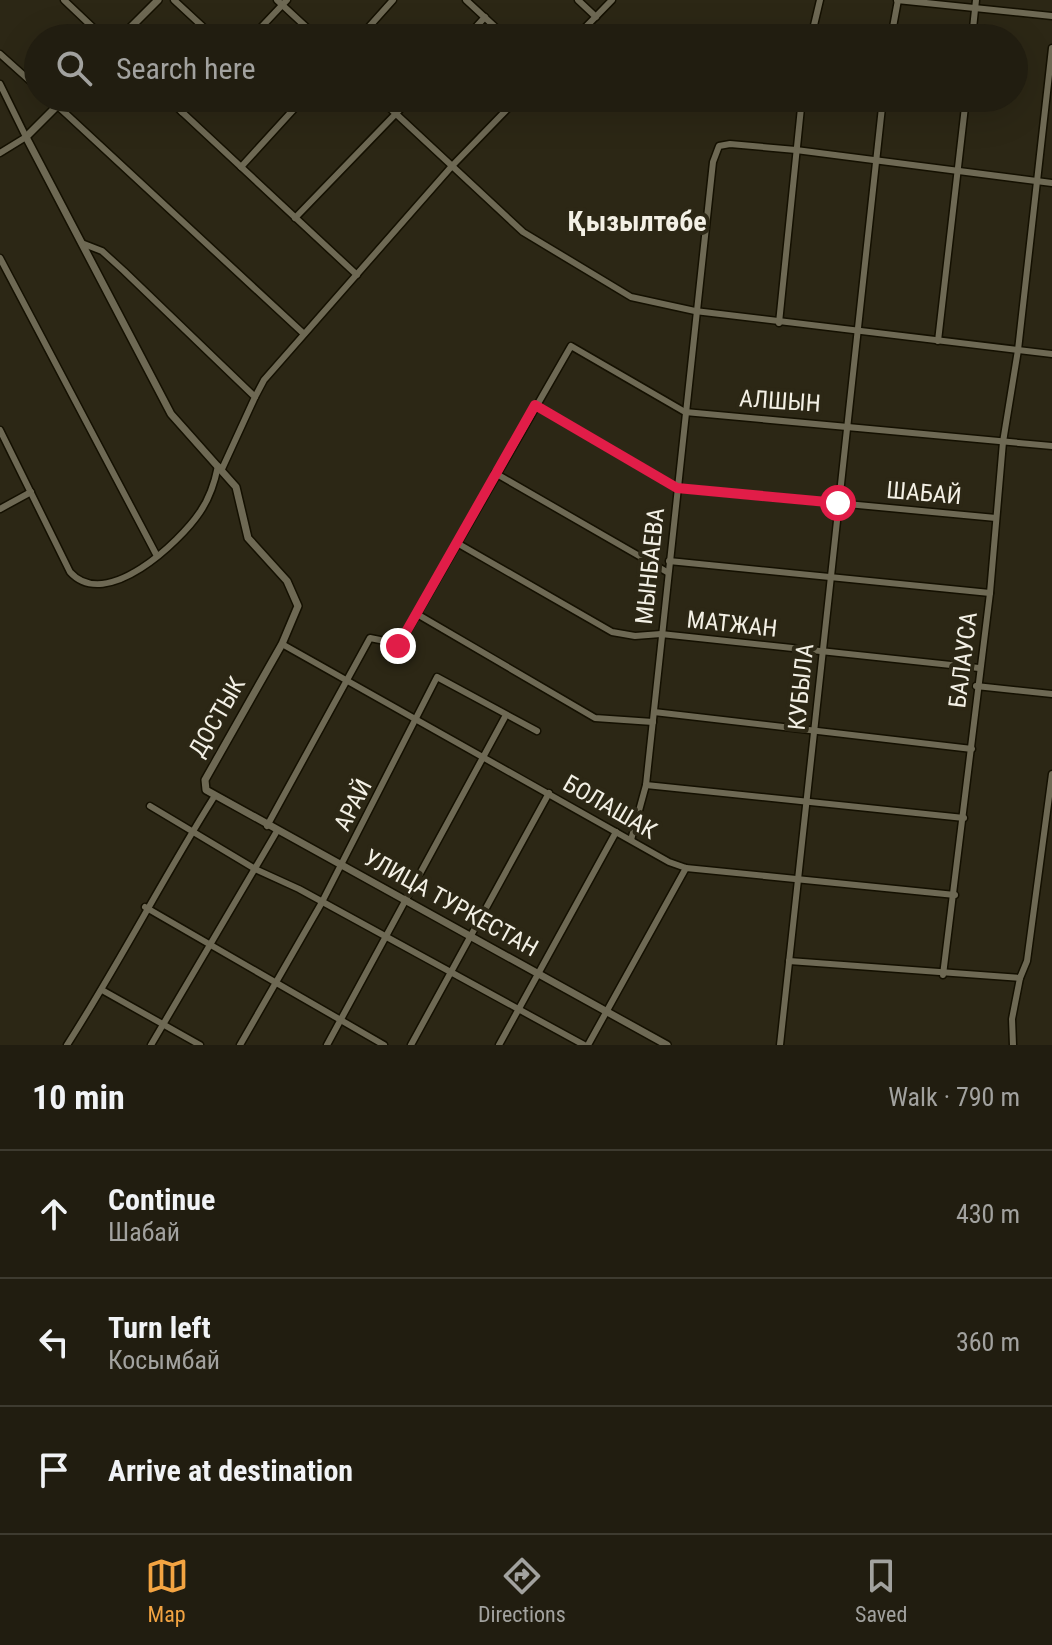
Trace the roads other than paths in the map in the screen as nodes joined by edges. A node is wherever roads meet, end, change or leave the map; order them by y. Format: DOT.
graph roads {
  1 [pos="64,0"];
  2 [pos="158,0"];
  3 [pos="174,0"];
  4 [pos="393,0"];
  5 [pos="466,0"];
  6 [pos="578,0"];
  7 [pos="612,0"];
  8 [pos="820,0"];
  9 [pos="898,0"];
  10 [pos="282,2"];
  11 [pos="976,3"];
  12 [pos="1052,16"];
  13 [pos="485,17"];
  14 [pos="596,17"];
  15 [pos="89,24"];
  16 [pos="134,24"];
  17 [pos="200,24"];
  18 [pos="263,24"];
  19 [pos="304,24"];
  20 [pos="372,24"];
  21 [pos="479,24"];
  22 [pos="492,24"];
  23 [pos="589,24"];
  24 [pos="812,24"];
  25 [pos="893,24"];
  26 [pos="974,24"];
  27 [pos="1052,48"];
  28 [pos="0,54"];
  29 [pos="24,75"];
  30 [pos="0,84"];
  31 [pos="51,112"];
  32 [pos="64,112"];
  33 [pos="182,112"];
  34 [pos="291,112"];
  35 [pos="393,112"];
  36 [pos="399,112"];
  37 [pos="504,112"];
  38 [pos="800,112"];
  39 [pos="881,112"];
  40 [pos="964,112"];
  41 [pos="396,115"];
  42 [pos="26,137"];
  43 [pos="796,150"];
  44 [pos="0,153"];
  45 [pos="875,160"];
  46 [pos="452,166"];
  47 [pos="241,167"];
  48 [pos="958,171"];
  49 [pos="1038,181"];
  50 [pos="1052,183"];
  51 [pos="295,218"];
  52 [pos="84,244"];
  53 [pos="0,258"];
  54 [pos="357,275"];
  55 [pos="695,311"];
  56 [pos="779,323"];
  57 [pos="856,332"];
  58 [pos="304,334"];
  59 [pos="938,341"];
  60 [pos="1018,350"];
  61 [pos="1052,354"];
  62 [pos="255,397"];
  63 [pos="535,405"];
  64 [pos="685,412"];
  65 [pos="846,424"];
  66 [pos="0,430"];
  67 [pos="1003,442"];
  68 [pos="1052,446"];
  69 [pos="220,467"];
  70 [pos="495,473"];
  71 [pos="677,488"];
  72 [pos="31,492"];
  73 [pos="838,503"];
  74 [pos="0,509"];
  75 [pos="996,518"];
  76 [pos="457,543"];
  77 [pos="157,556"];
  78 [pos="669,561"];
  79 [pos="667,572"];
  80 [pos="831,576"];
  81 [pos="990,593"];
  82 [pos="417,614"];
  83 [pos="661,634"];
  84 [pos="282,644"];
  85 [pos="823,651"];
  86 [pos="979,668"];
  87 [pos="346,680"];
  88 [pos="976,686"];
  89 [pos="1052,694"];
  90 [pos="654,712"];
  91 [pos="506,715"];
  92 [pos="416,719"];
  93 [pos="653,722"];
  94 [pos="814,729"];
  95 [pos="537,731"];
  96 [pos="972,749"];
  97 [pos="483,756"];
  98 [pos="1052,774"];
  99 [pos="646,785"];
  100 [pos="549,793"];
  101 [pos="214,797"];
  102 [pos="806,804"];
  103 [pos="150,806"];
  104 [pos="964,818"];
  105 [pos="267,826"];
  106 [pos="277,831"];
  107 [pos="616,832"];
  108 [pos="192,833"];
  109 [pos="631,840"];
  110 [pos="342,866"];
  111 [pos="686,868"];
  112 [pos="255,869"];
  113 [pos="798,881"];
  114 [pos="955,895"];
  115 [pos="404,900"];
  116 [pos="321,904"];
  117 [pos="145,907"];
  118 [pos="471,937"];
  119 [pos="385,939"];
  120 [pos="210,945"];
  121 [pos="789,961"];
  122 [pos="450,974"];
  123 [pos="538,974"];
  124 [pos="943,975"];
  125 [pos="1020,978"];
  126 [pos="275,983"];
  127 [pos="102,990"];
  128 [pos="519,1008"];
  129 [pos="607,1012"];
  130 [pos="341,1021"];
  131 [pos="163,1024"];
  132 [pos="67,1045"];
  133 [pos="151,1045"];
  134 [pos="200,1045"];
  135 [pos="240,1045"];
  136 [pos="327,1045"];
  137 [pos="384,1045"];
  138 [pos="411,1045"];
  139 [pos="499,1045"];
  140 [pos="586,1045"];
  141 [pos="667,1045"];
  142 [pos="780,1045"];
  143 [pos="1013,1045"];
  1 -- 15 [label="street"];
  2 -- 16 [label="street"];
  3 -- 17 [label="street"];
  4 -- 20 [label="street"];
  5 -- 13 [label="street"];
  6 -- 14 [label="street"];
  7 -- 14 [label="street"];
  8 -- 24 [label="street"];
  9 -- 11 [label="street"];
  9 -- 25 [label="street"];
  10 -- 18 [label="street"];
  10 -- 19 [label="street"];
  11 -- 12 [label="street"];
  11 -- 26 [label="street"];
  13 -- 21 [label="street"];
  13 -- 22 [label="street"];
  14 -- 23 [label="street"];
  27 -- 49 [label="street, БАЛАУСА"];
  28 -- 29 [label="street"];
  30 -- 42 [label="street"];
  31 -- 42 [label="street"];
  32 -- 58 [label="street"];
  33 -- 47 [label="street"];
  34 -- 47 [label="street"];
  35 -- 41 [label="street"];
  36 -- 41 [label="street"];
  37 -- 46 [label="street"];
  38 -- 43 [label="street"];
  39 -- 45 [label="street, КУБЫЛА"];
  40 -- 48 [label="street"];
  41 -- 46 [label="street"];
  41 -- 51 [label="street"];
  42 -- 44 [label="street"];
  42 -- 52 [label="street"];
  43 -- 45 [label="street"];
  43 -- 55 [label="street, МЫНБАЕВА"];
  43 -- 56 [label="street"];
  45 -- 48 [label="street"];
  45 -- 57 [label="street, КУБЫЛА"];
  46 -- 54 [label="street"];
  46 -- 55 [label="street"];
  47 -- 51 [label="street"];
  48 -- 49 [label="street"];
  48 -- 59 [label="street"];
  49 -- 50 [label="street"];
  49 -- 60 [label="street, БАЛАУСА"];
  51 -- 54 [label="street"];
  52 -- 62 [label="street"];
  52 -- 69 [label="street"];
  53 -- 77 [label="street"];
  54 -- 58 [label="street"];
  55 -- 56 [label="street"];
  55 -- 64 [label="street, МЫНБАЕВА"];
  56 -- 57 [label="street"];
  57 -- 59 [label="street"];
  57 -- 65 [label="street, КУБЫЛА"];
  58 -- 62 [label="street"];
  59 -- 60 [label="street"];
  60 -- 61 [label="street"];
  60 -- 67 [label="street, БАЛАУСА"];
  62 -- 69 [label="street"];
  63 -- 64 [label="street, АЛШЫН"];
  63 -- 70 [label="street"];
  63 -- 71 [label="street, ШАБАЙ"];
  64 -- 65 [label="street, АЛШЫН"];
  64 -- 71 [label="street, МЫНБАЕВА"];
  65 -- 67 [label="street, АЛШЫН"];
  65 -- 73 [label="street, КУБЫЛА"];
  66 -- 72 [label="street"];
  67 -- 68 [label="street, АЛШЫН"];
  67 -- 75 [label="street, БАЛАУСА"];
  69 -- 77 [label="street"];
  69 -- 84 [label="street"];
  70 -- 76 [label="street"];
  70 -- 79 [label="street"];
  71 -- 73 [label="street, ШАБАЙ"];
  71 -- 78 [label="street, МЫНБАЕВА"];
  72 -- 74 [label="street"];
  72 -- 77 [label="street"];
  73 -- 75 [label="street, ШАБАЙ"];
  73 -- 80 [label="street, КУБЫЛА"];
  75 -- 81 [label="street, БАЛАУСА"];
  76 -- 82 [label="street"];
  76 -- 83 [label="street, МАТЖАН"];
  78 -- 79 [label="street, МЫНБАЕВА"];
  78 -- 80 [label="street"];
  79 -- 83 [label="street, МЫНБАЕВА"];
  80 -- 81 [label="street"];
  80 -- 85 [label="street, КУБЫЛА"];
  81 -- 86 [label="street, БАЛАУСА"];
  82 -- 87 [label="street"];
  82 -- 93 [label="street"];
  83 -- 85 [label="street, МАТЖАН"];
  83 -- 90 [label="street, МЫНБАЕВА"];
  84 -- 87 [label="street, БОЛАШАК"];
  84 -- 101 [label="street, ДОСТЫК"];
  85 -- 86 [label="street, МАТЖАН"];
  85 -- 94 [label="street, КУБЫЛА"];
  86 -- 88 [label="street, БАЛАУСА"];
  87 -- 92 [label="street, БОЛАШАК"];
  87 -- 105 [label="street"];
  88 -- 89 [label="street"];
  88 -- 96 [label="street, БАЛАУСА"];
  90 -- 93 [label="street, МЫНБАЕВА"];
  90 -- 94 [label="street"];
  91 -- 92 [label="street, АРАЙ"];
  91 -- 95 [label="street, АРАЙ"];
  91 -- 97 [label="street"];
  92 -- 97 [label="street, БОЛАШАК"];
  92 -- 110 [label="street, АРАЙ"];
  93 -- 99 [label="street, МЫНБАЕВА"];
  94 -- 96 [label="street"];
  94 -- 102 [label="street, КУБЫЛА"];
  96 -- 104 [label="street, БАЛАУСА"];
  97 -- 100 [label="street, БОЛАШАК"];
  97 -- 115 [label="street"];
  98 -- 125 [label="street"];
  99 -- 102 [label="street"];
  99 -- 109 [label="street, МЫНБАЕВА"];
  100 -- 107 [label="street, БОЛАШАК"];
  100 -- 118 [label="street"];
  101 -- 105 [label="street, УЛИЦА ТУРКЕСТАН"];
  101 -- 108 [label="street"];
  102 -- 104 [label="street"];
  102 -- 113 [label="street, КУБЫЛА"];
  103 -- 108 [label="street"];
  104 -- 114 [label="street, БАЛАУСА"];
  105 -- 106 [label="street, УЛИЦА ТУРКЕСТАН"];
  106 -- 110 [label="street, УЛИЦА ТУРКЕСТАН"];
  106 -- 112 [label="street"];
  107 -- 109 [label="street, БОЛАШАК"];
  107 -- 123 [label="street"];
  108 -- 112 [label="street"];
  108 -- 117 [label="street"];
  109 -- 111 [label="street, БОЛАШАК"];
  110 -- 115 [label="street, УЛИЦА ТУРКЕСТАН"];
  110 -- 116 [label="street, АРАЙ"];
  111 -- 113 [label="street, БОЛАШАК"];
  111 -- 129 [label="street"];
  112 -- 116 [label="street"];
  112 -- 120 [label="street"];
  113 -- 114 [label="street, БОЛАШАК"];
  113 -- 121 [label="street, КУБЫЛА"];
  114 -- 124 [label="street, БАЛАУСА"];
  115 -- 118 [label="street, УЛИЦА ТУРКЕСТАН"];
  115 -- 119 [label="street"];
  116 -- 119 [label="street"];
  116 -- 126 [label="street, АРАЙ"];
  117 -- 120 [label="street"];
  117 -- 127 [label="street"];
  118 -- 122 [label="street"];
  118 -- 123 [label="street, УЛИЦА ТУРКЕСТАН"];
  119 -- 122 [label="street"];
  119 -- 130 [label="street"];
  120 -- 126 [label="street"];
  120 -- 131 [label="street"];
  121 -- 124 [label="street"];
  121 -- 142 [label="street, КУБЫЛА"];
  122 -- 128 [label="street"];
  122 -- 138 [label="street"];
  123 -- 128 [label="street"];
  123 -- 129 [label="street, УЛИЦА ТУРКЕСТАН"];
  124 -- 125 [label="street"];
  125 -- 143 [label="street"];
  126 -- 130 [label="street"];
  126 -- 135 [label="street, АРАЙ"];
  127 -- 131 [label="street"];
  127 -- 132 [label="street"];
  128 -- 139 [label="street"];
  128 -- 140 [label="street"];
  129 -- 140 [label="street"];
  129 -- 141 [label="street, УЛИЦА ТУРКЕСТАН"];
  130 -- 136 [label="street"];
  130 -- 137 [label="street"];
  131 -- 133 [label="street"];
  131 -- 134 [label="street"];
}
